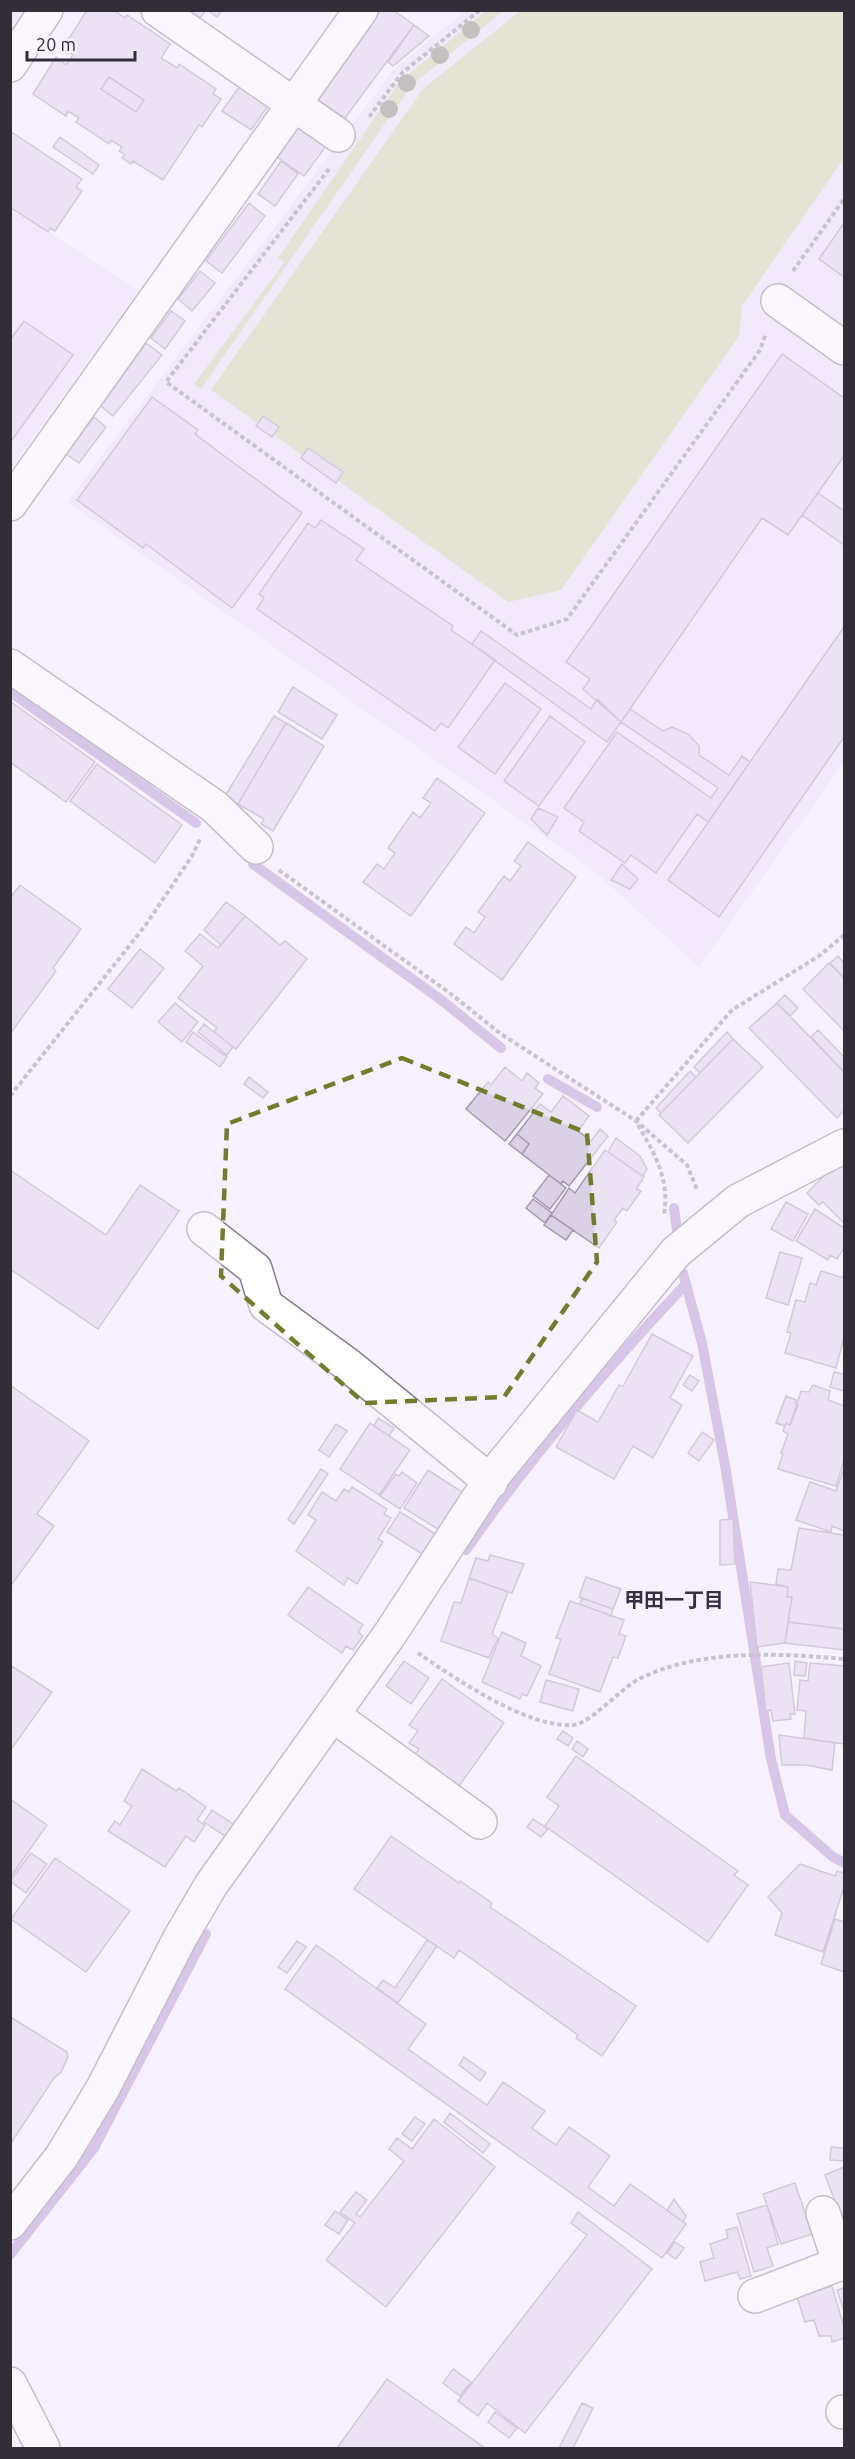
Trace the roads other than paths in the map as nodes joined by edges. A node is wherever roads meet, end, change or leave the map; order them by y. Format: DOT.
graph roads {
  1 [pos="46,10"];
  2 [pos="158,10"];
  3 [pos="361,10"];
  4 [pos="10,65"];
  5 [pos="295,105"];
  6 [pos="344,139"];
  7 [pos="778,301"];
  8 [pos="844,348"];
  9 [pos="10,504"];
  10 [pos="10,666"];
  11 [pos="256,847"];
  12 [pos="844,1146"];
  13 [pos="204,1229"];
  14 [pos="491,1482"];
  15 [pos="333,1714"];
  16 [pos="480,1822"];
  17 [pos="823,2213"];
  18 [pos="10,2223"];
  19 [pos="842,2263"];
  20 [pos="754,2296"];
  21 [pos="10,2384"];
  22 [pos="43,2448"];
  1 -- 4 [label="main road"];
  2 -- 5 [label="main road"];
  3 -- 5 [label="main road"];
  5 -- 6 [label="main road"];
  5 -- 9 [label="main road"];
  7 -- 8 [label="main road"];
  10 -- 11 [label="main road"];
  12 -- 14 [label="main road"];
  13 -- 14 [label="main road"];
  14 -- 15 [label="main road"];
  15 -- 16 [label="main road"];
  15 -- 18 [label="main road"];
  17 -- 19 [label="main road"];
  19 -- 20 [label="main road"];
  21 -- 22 [label="main road"];
}
